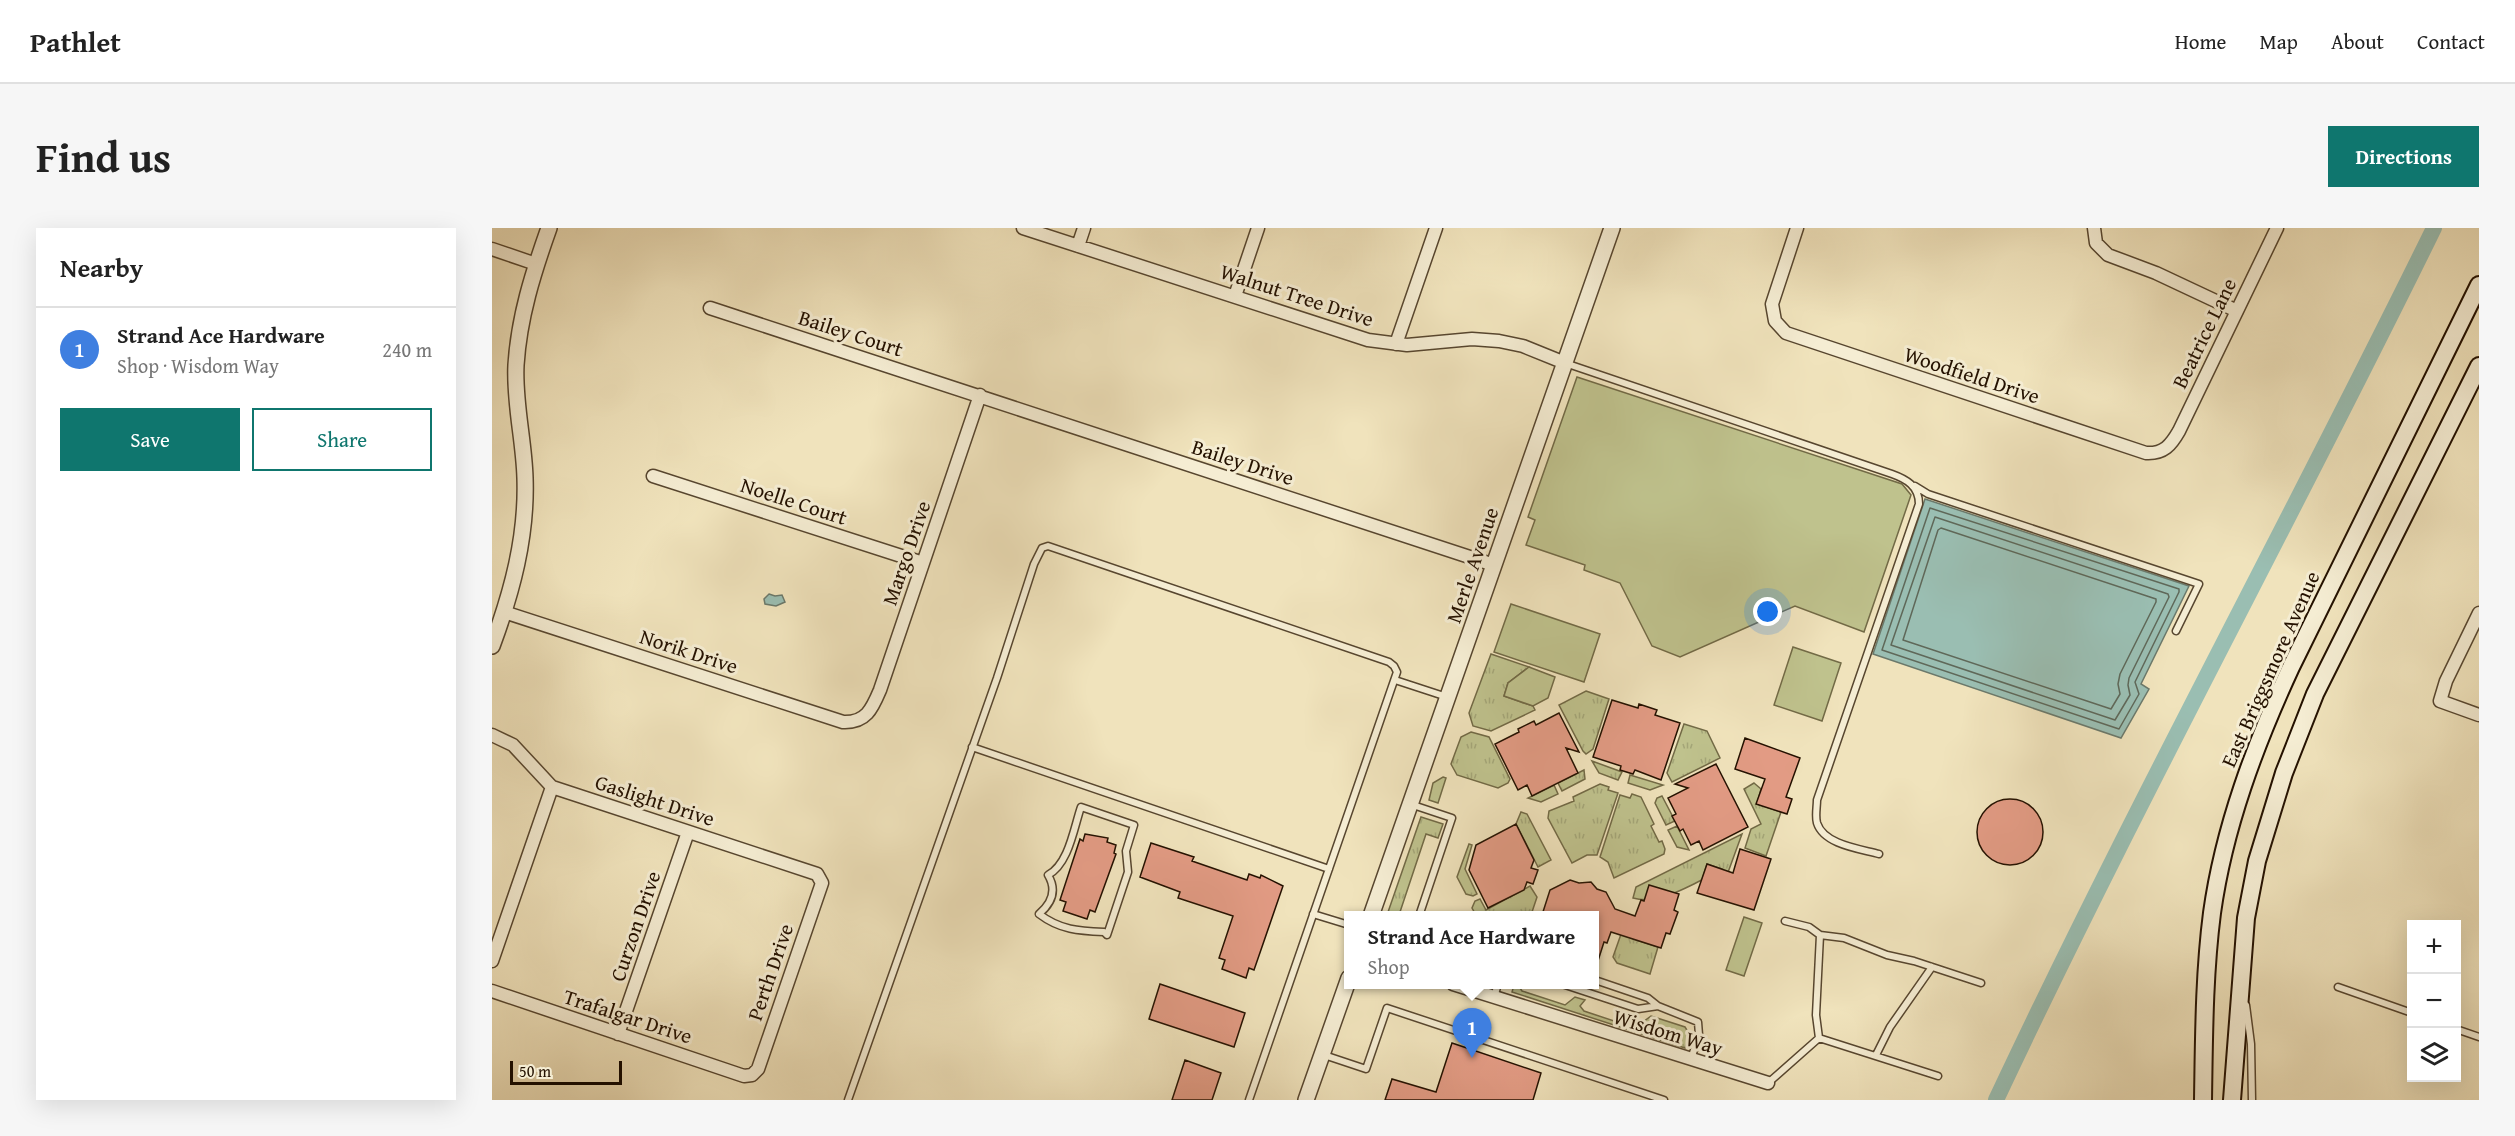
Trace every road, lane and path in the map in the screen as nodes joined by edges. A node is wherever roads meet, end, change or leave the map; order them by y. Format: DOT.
graph roads {
  1 [pos="549,228"];
  2 [pos="1023,228"];
  3 [pos="1084,228"];
  4 [pos="1258,228"];
  5 [pos="1436,228"];
  6 [pos="1612,228"];
  7 [pos="1797,228"];
  8 [pos="2094,228"];
  9 [pos="2277,228"];
  10 [pos="1078,246"];
  11 [pos="492,249"];
  12 [pos="536,264"];
  13 [pos="2479,285"];
  14 [pos="1235,296"];
  15 [pos="710,308"];
  16 [pos="2236,311"];
  17 [pos="1396,344"];
  18 [pos="1565,363"];
  19 [pos="2479,366"];
  20 [pos="980,395"];
  21 [pos="2162,452"];
  22 [pos="653,476"];
  23 [pos="1914,486"];
  24 [pos="923,563"];
  25 [pos="1494,565"];
  26 [pos="504,612"];
  27 [pos="2479,614"];
  28 [pos="2176,632"];
  29 [pos="492,646"];
  30 [pos="1395,680"];
  31 [pos="1448,697"];
  32 [pos="2479,715"];
  33 [pos="861,719"];
  34 [pos="492,735"];
  35 [pos="972,747"];
  36 [pos="552,787"];
  37 [pos="1410,804"];
  38 [pos="1134,828"];
  39 [pos="688,832"];
  40 [pos="1879,854"];
  41 [pos="1329,869"];
  42 [pos="821,879"];
  43 [pos="1372,911"];
  44 [pos="1420,911"];
  45 [pos="1313,914"];
  46 [pos="1785,921"];
  47 [pos="1344,923"];
  48 [pos="1820,935"];
  49 [pos="492,961"];
  50 [pos="2241,963"];
  51 [pos="1932,967"];
  52 [pos="1599,981"];
  53 [pos="1981,983"];
  54 [pos="2338,987"];
  55 [pos="1345,989"];
  56 [pos="1469,989"];
  57 [pos="1496,989"];
  58 [pos="1577,989"];
  59 [pos="492,992"];
  60 [pos="1494,997"];
  61 [pos="1658,1006"];
  62 [pos="2407,1011"];
  63 [pos="2461,1030"];
  64 [pos="618,1034"];
  65 [pos="2479,1036"];
  66 [pos="1820,1038"];
  67 [pos="1322,1055"];
  68 [pos="1876,1055"];
  69 [pos="1691,1060"];
  70 [pos="752,1075"];
  71 [pos="1938,1076"];
  72 [pos="1768,1083"];
  73 [pos="848,1100"];
  74 [pos="1249,1100"];
  75 [pos="1306,1100"];
  76 [pos="1664,1100"];
  77 [pos="2203,1100"];
  78 [pos="2232,1100"];
  79 [pos="2252,1100"];
  1 -- 12 [label="street"];
  2 -- 10 [label="street, Walnut Tree Drive"];
  3 -- 10 [label="street"];
  4 -- 14 [label="street"];
  5 -- 17 [label="street"];
  6 -- 18 [label="street, Merle Avenue"];
  7 -- 21 [label="street, Woodfield Drive"];
  8 -- 16 [label="street"];
  9 -- 16 [label="street, Beatrice Lane"];
  10 -- 14 [label="street, Walnut Tree Drive"];
  11 -- 12 [label="street"];
  12 -- 26 [label="street"];
  13 -- 77 [label="main road, East Briggsmore Avenue"];
  14 -- 17 [label="street, Walnut Tree Drive"];
  15 -- 20 [label="street, Bailey Court"];
  16 -- 21 [label="street, Beatrice Lane"];
  17 -- 18 [label="street, Walnut Tree Drive"];
  18 -- 23 [label="lane"];
  18 -- 25 [label="street, Merle Avenue"];
  19 -- 50 [label="main road"];
  20 -- 24 [label="street, Margo Drive"];
  20 -- 25 [label="street, Bailey Drive"];
  22 -- 24 [label="street, Noelle Court"];
  23 -- 28 [label="lane"];
  23 -- 40 [label="lane"];
  24 -- 33 [label="street, Margo Drive"];
  25 -- 31 [label="street, Merle Avenue"];
  26 -- 29 [label="street"];
  26 -- 33 [label="street, Norik Drive"];
  27 -- 32 [label="street"];
  30 -- 31 [label="lane"];
  30 -- 35 [label="lane"];
  30 -- 41 [label="lane"];
  31 -- 37 [label="street, Merle Avenue"];
  34 -- 36 [label="street, Gaslight Drive"];
  35 -- 41 [label="lane"];
  35 -- 73 [label="lane"];
  36 -- 39 [label="street, Gaslight Drive"];
  36 -- 49 [label="street"];
  37 -- 43 [label="street, Merle Avenue"];
  37 -- 44 [label="lane"];
  38 -- 38 [label="lane"];
  39 -- 42 [label="street, Gaslight Drive"];
  39 -- 64 [label="street, Curzon Drive"];
  41 -- 45 [label="lane"];
  42 -- 70 [label="street, Perth Drive"];
  45 -- 47 [label="lane"];
  45 -- 74 [label="lane"];
  46 -- 48 [label="lane"];
  48 -- 51 [label="lane"];
  48 -- 66 [label="lane"];
  50 -- 78 [label="main road"];
  50 -- 79 [label="lane"];
  51 -- 53 [label="lane"];
  51 -- 68 [label="lane"];
  52 -- 61 [label="lane"];
  54 -- 62 [label="lane"];
  55 -- 67 [label="street"];
  56 -- 60 [label="street, Wisdom Way"];
  57 -- 60 [label="lane"];
  58 -- 61 [label="lane"];
  59 -- 64 [label="street, Trafalgar Drive"];
  60 -- 69 [label="street, Wisdom Way"];
  61 -- 69 [label="lane"];
  63 -- 65 [label="lane"];
  64 -- 70 [label="street, Trafalgar Drive"];
  66 -- 68 [label="lane"];
  66 -- 72 [label="lane"];
  67 -- 75 [label="street"];
  67 -- 76 [label="lane"];
  68 -- 71 [label="lane"];
  69 -- 72 [label="street, Wisdom Way"];
}
